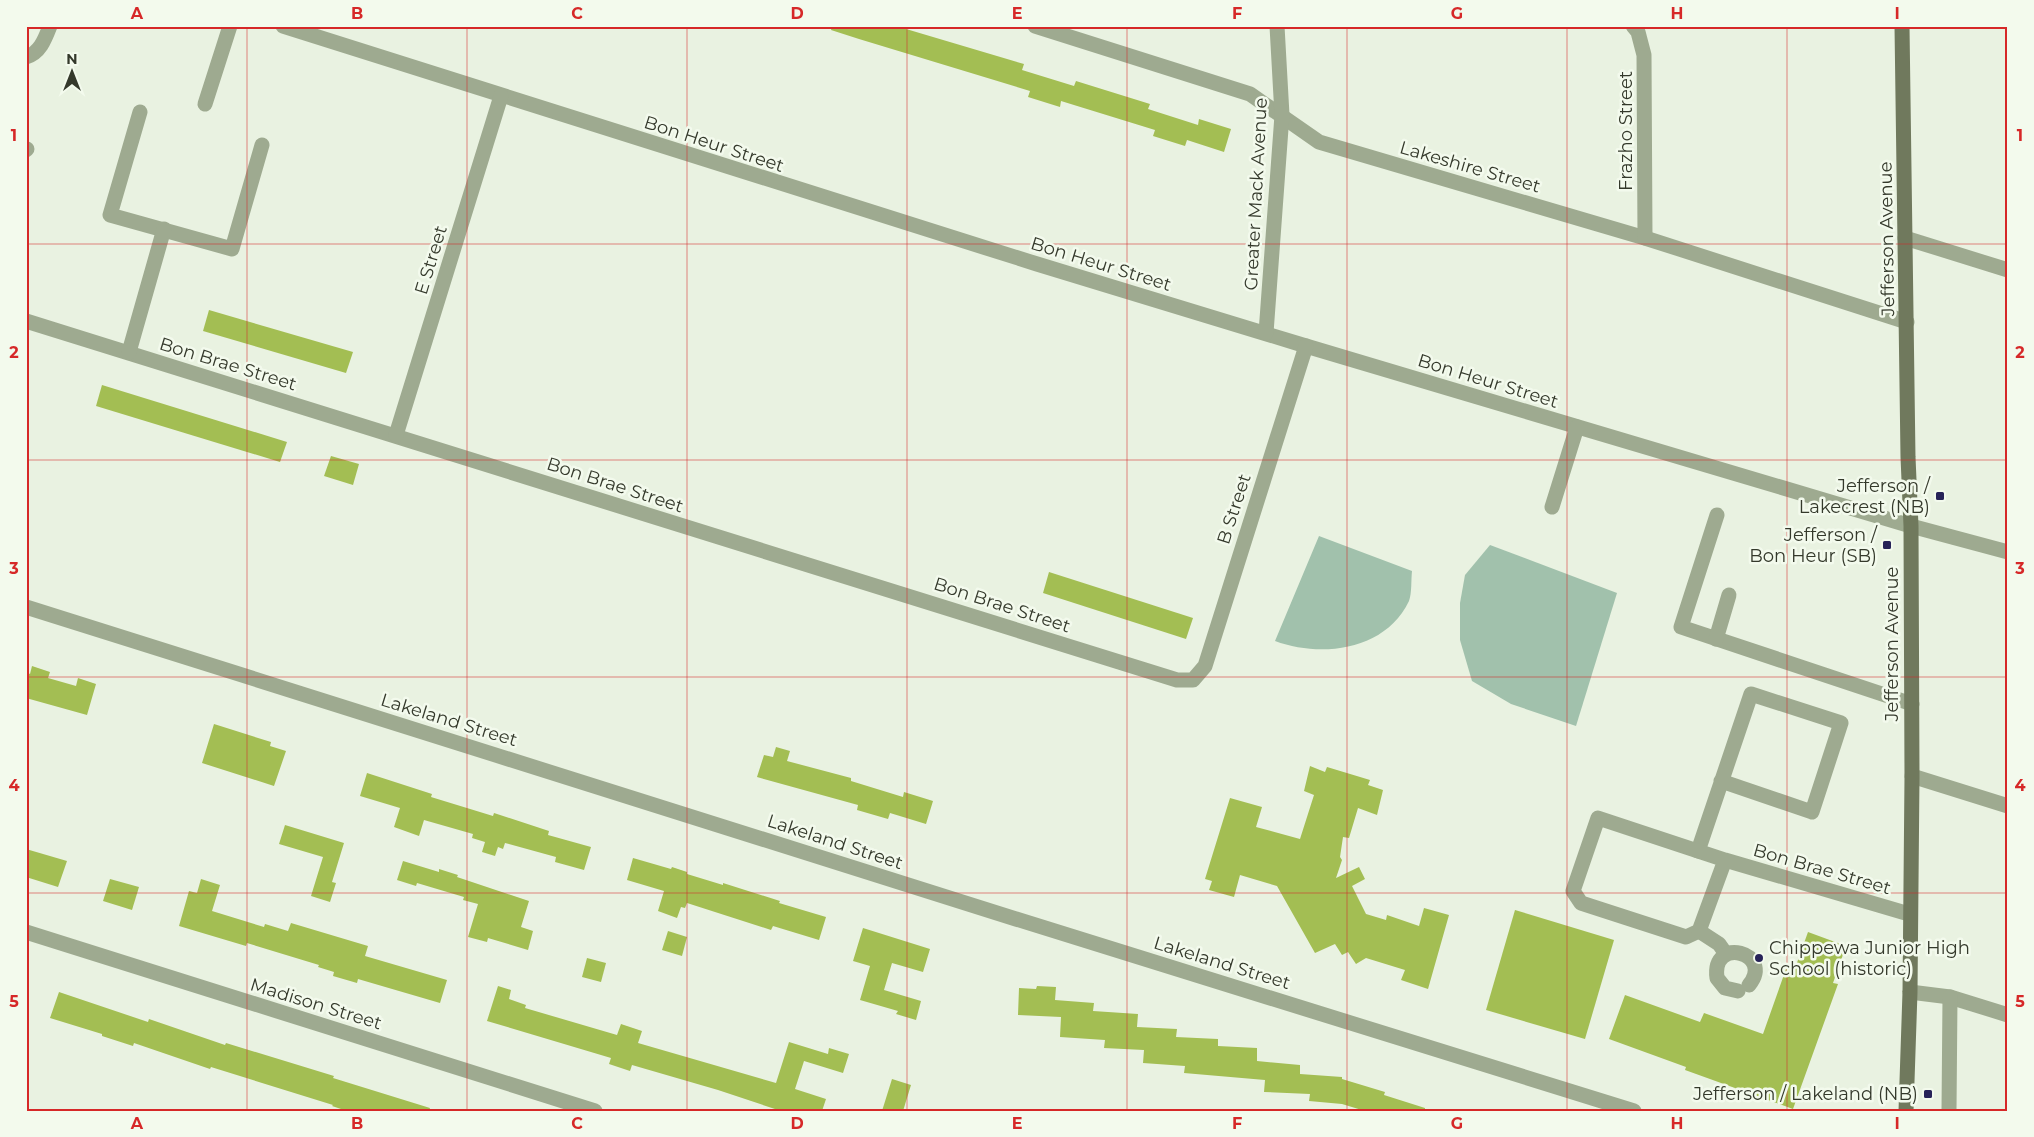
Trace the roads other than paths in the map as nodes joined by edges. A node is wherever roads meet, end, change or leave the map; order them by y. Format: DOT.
graph roads {
  1 [pos="50,26"];
  2 [pos="230,26"];
  3 [pos="283,26"];
  4 [pos="1035,26"];
  5 [pos="1277,26"];
  6 [pos="1633,26"];
  7 [pos="1902,26"];
  8 [pos="26,57"];
  9 [pos="501,96"];
  10 [pos="204,104"];
  11 [pos="140,112"];
  12 [pos="1282,115"];
  13 [pos="262,145"];
  14 [pos="164,229"];
  15 [pos="1645,238"];
  16 [pos="1905,238"];
  17 [pos="2008,270"];
  18 [pos="26,321"];
  19 [pos="1907,322"];
  20 [pos="1266,333"];
  21 [pos="1306,346"];
  22 [pos="129,352"];
  23 [pos="1577,427"];
  24 [pos="396,435"];
  25 [pos="1552,507"];
  26 [pos="1717,515"];
  27 [pos="1911,526"];
  28 [pos="2008,552"];
  29 [pos="1729,595"];
  30 [pos="26,607"];
  31 [pos="1716,639"];
  32 [pos="1193,680"];
  33 [pos="1912,704"];
  34 [pos="1912,776"];
  35 [pos="1721,781"];
  36 [pos="2008,806"];
  37 [pos="1698,851"];
  38 [pos="1725,860"];
  39 [pos="1909,914"];
  40 [pos="26,932"];
  41 [pos="1699,932"];
  42 [pos="1726,954"];
  43 [pos="1910,992"];
  44 [pos="1950,997"];
  45 [pos="2008,1015"];
  46 [pos="595,1111"];
  47 [pos="1634,1111"];
  48 [pos="1906,1111"];
  49 [pos="1949,1111"];
  1 -- 8 [label="street"];
  2 -- 10 [label="street"];
  3 -- 9 [label="street, Bon Heur Street"];
  4 -- 12 [label="street, Lakeshire Street"];
  5 -- 12 [label="street, Greater Mack Avenue"];
  6 -- 15 [label="street, Frazho Street"];
  7 -- 16 [label="main road, Jefferson Avenue"];
  9 -- 20 [label="street, Bon Heur Street"];
  9 -- 24 [label="street, E Street"];
  11 -- 14 [label="street"];
  12 -- 15 [label="street, Lakeshire Street"];
  12 -- 20 [label="street, Greater Mack Avenue"];
  13 -- 14 [label="street"];
  14 -- 22 [label="street"];
  15 -- 19 [label="street, Lakeshire Street"];
  16 -- 17 [label="street"];
  16 -- 19 [label="main road, Jefferson Avenue"];
  18 -- 22 [label="street, Bon Brae Street"];
  19 -- 27 [label="main road, Jefferson Avenue"];
  20 -- 21 [label="street, Bon Heur Street"];
  21 -- 23 [label="street, Bon Heur Street"];
  21 -- 32 [label="street, B Street"];
  22 -- 24 [label="street, Bon Brae Street"];
  23 -- 25 [label="street"];
  23 -- 27 [label="street, Bon Heur Street"];
  24 -- 32 [label="street, Bon Brae Street"];
  26 -- 31 [label="street"];
  27 -- 28 [label="street, Bon Heur Street"];
  27 -- 33 [label="main road, Jefferson Avenue"];
  29 -- 31 [label="street"];
  30 -- 47 [label="street, Lakeland Street"];
  31 -- 33 [label="street"];
  33 -- 34 [label="main road, Jefferson Avenue"];
  34 -- 36 [label="street"];
  34 -- 39 [label="main road, Jefferson Avenue"];
  35 -- 35 [label="street"];
  35 -- 37 [label="street"];
  37 -- 38 [label="street, Bon Brae Street"];
  37 -- 41 [label="street, Bon Brae Street"];
  38 -- 39 [label="street, Bon Brae Street"];
  38 -- 41 [label="street"];
  39 -- 43 [label="main road, Jefferson Avenue"];
  40 -- 46 [label="street, Madison Street"];
  41 -- 42 [label="street"];
  42 -- 42 [label="street"];
  43 -- 44 [label="street"];
  43 -- 48 [label="main road, Jefferson Avenue"];
  44 -- 45 [label="street"];
  44 -- 49 [label="street"];
}
